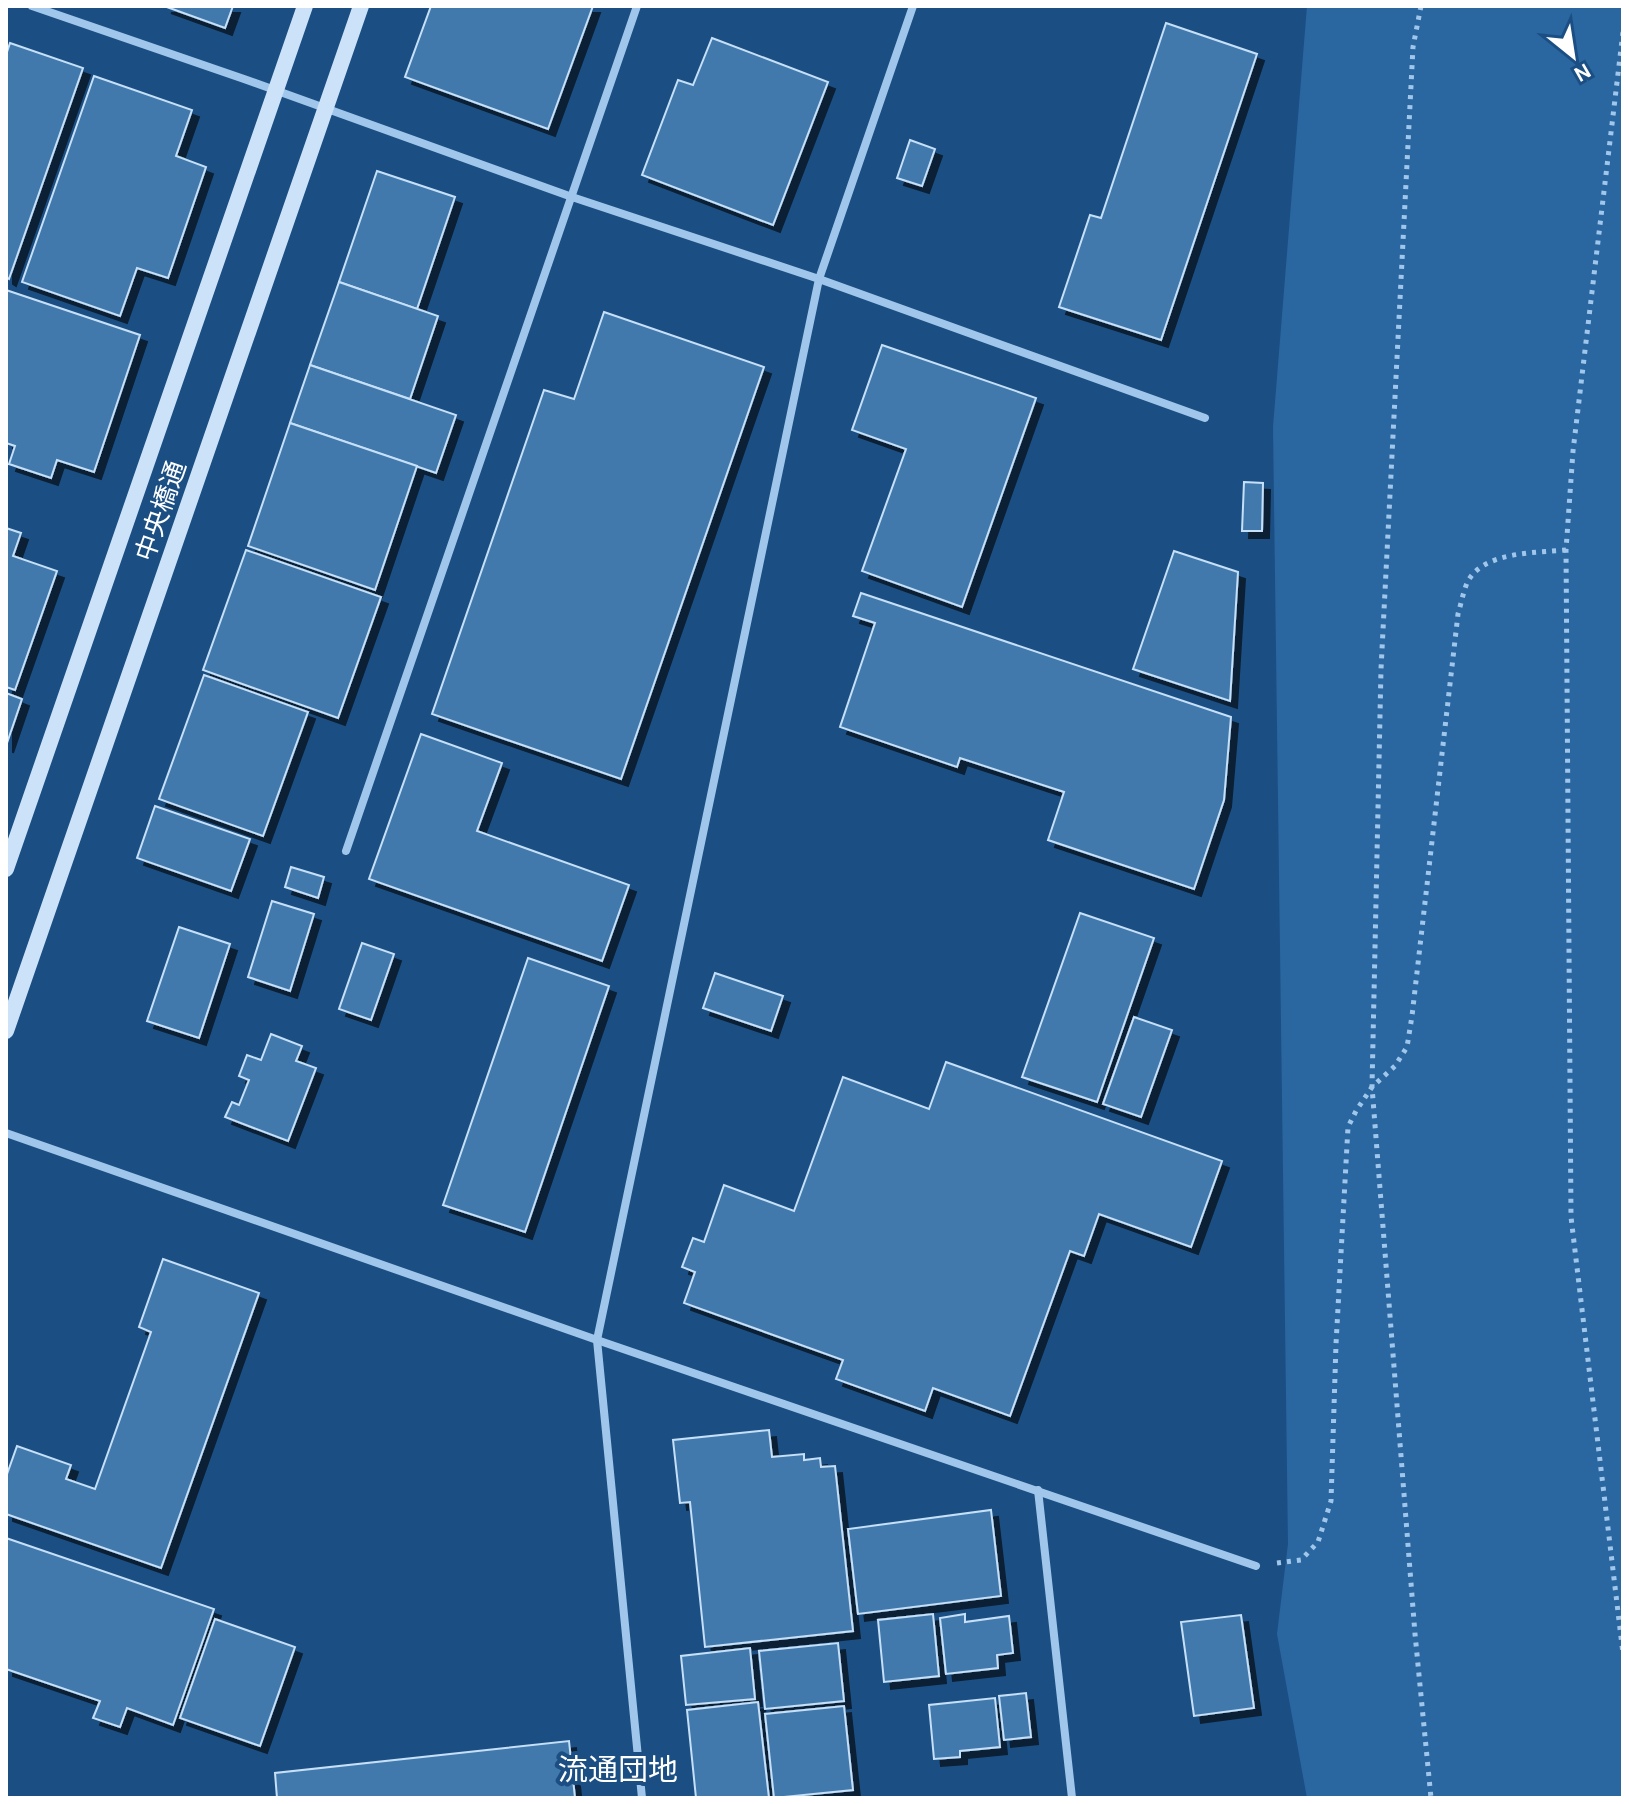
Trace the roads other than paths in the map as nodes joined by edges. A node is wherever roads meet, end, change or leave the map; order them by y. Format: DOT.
graph roads {
  1 [pos="32,6"];
  2 [pos="305,6"];
  3 [pos="361,6"];
  4 [pos="637,6"];
  5 [pos="913,6"];
  6 [pos="276,91"];
  7 [pos="325,109"];
  8 [pos="572,197"];
  9 [pos="819,279"];
  10 [pos="1205,418"];
  11 [pos="346,851"];
  12 [pos="6,869"];
  13 [pos="6,1031"];
  14 [pos="6,1133"];
  15 [pos="597,1340"];
  16 [pos="1038,1490"];
  17 [pos="1256,1566"];
  18 [pos="642,1798"];
  19 [pos="1072,1798"];
  1 -- 6 [label="street"];
  2 -- 6 [label="main road, 中央橋通"];
  3 -- 7 [label="main road, 中央橋通"];
  4 -- 8 [label="street"];
  5 -- 9 [label="street"];
  6 -- 7 [label="street"];
  6 -- 12 [label="main road, 中央橋通"];
  7 -- 8 [label="street"];
  7 -- 13 [label="main road, 中央橋通"];
  8 -- 9 [label="street"];
  8 -- 11 [label="street"];
  9 -- 10 [label="street"];
  9 -- 15 [label="street"];
  14 -- 15 [label="street"];
  15 -- 16 [label="street"];
  15 -- 18 [label="street"];
  16 -- 17 [label="street"];
  16 -- 19 [label="street"];
}
